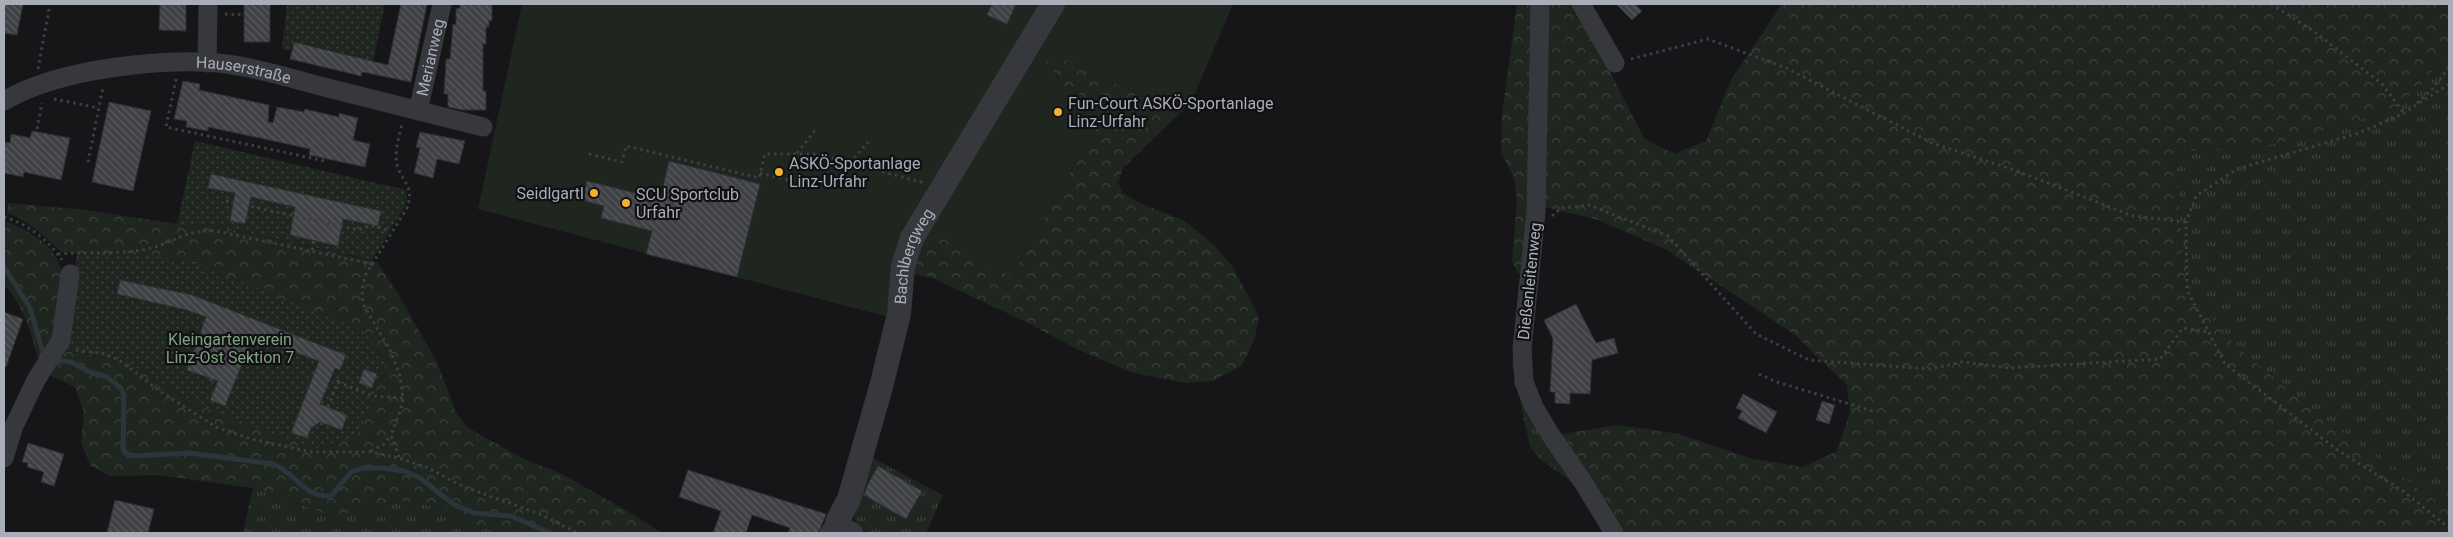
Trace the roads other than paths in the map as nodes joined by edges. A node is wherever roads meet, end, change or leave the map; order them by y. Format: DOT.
graph roads {
  1 [pos="442,4"];
  2 [pos="1054,4"];
  3 [pos="1540,4"];
  4 [pos="1581,4"];
  5 [pos="212,9"];
  6 [pos="207,62"];
  7 [pos="1615,64"];
  8 [pos="4,101"];
  9 [pos="412,109"];
  10 [pos="483,127"];
  11 [pos="70,274"];
  12 [pos="4,458"];
  13 [pos="840,530"];
  14 [pos="1614,533"];
  1 -- 9 [label="street, Merianweg"];
  2 -- 13 [label="street, Bachlbergweg"];
  3 -- 14 [label="street, Dießenleitenweg"];
  4 -- 7 [label="street"];
  5 -- 6 [label="street"];
  6 -- 8 [label="street, Hauserstraße"];
  6 -- 9 [label="street, Hauserstraße"];
  9 -- 10 [label="street, Hauserstraße"];
  11 -- 12 [label="street"];
}
